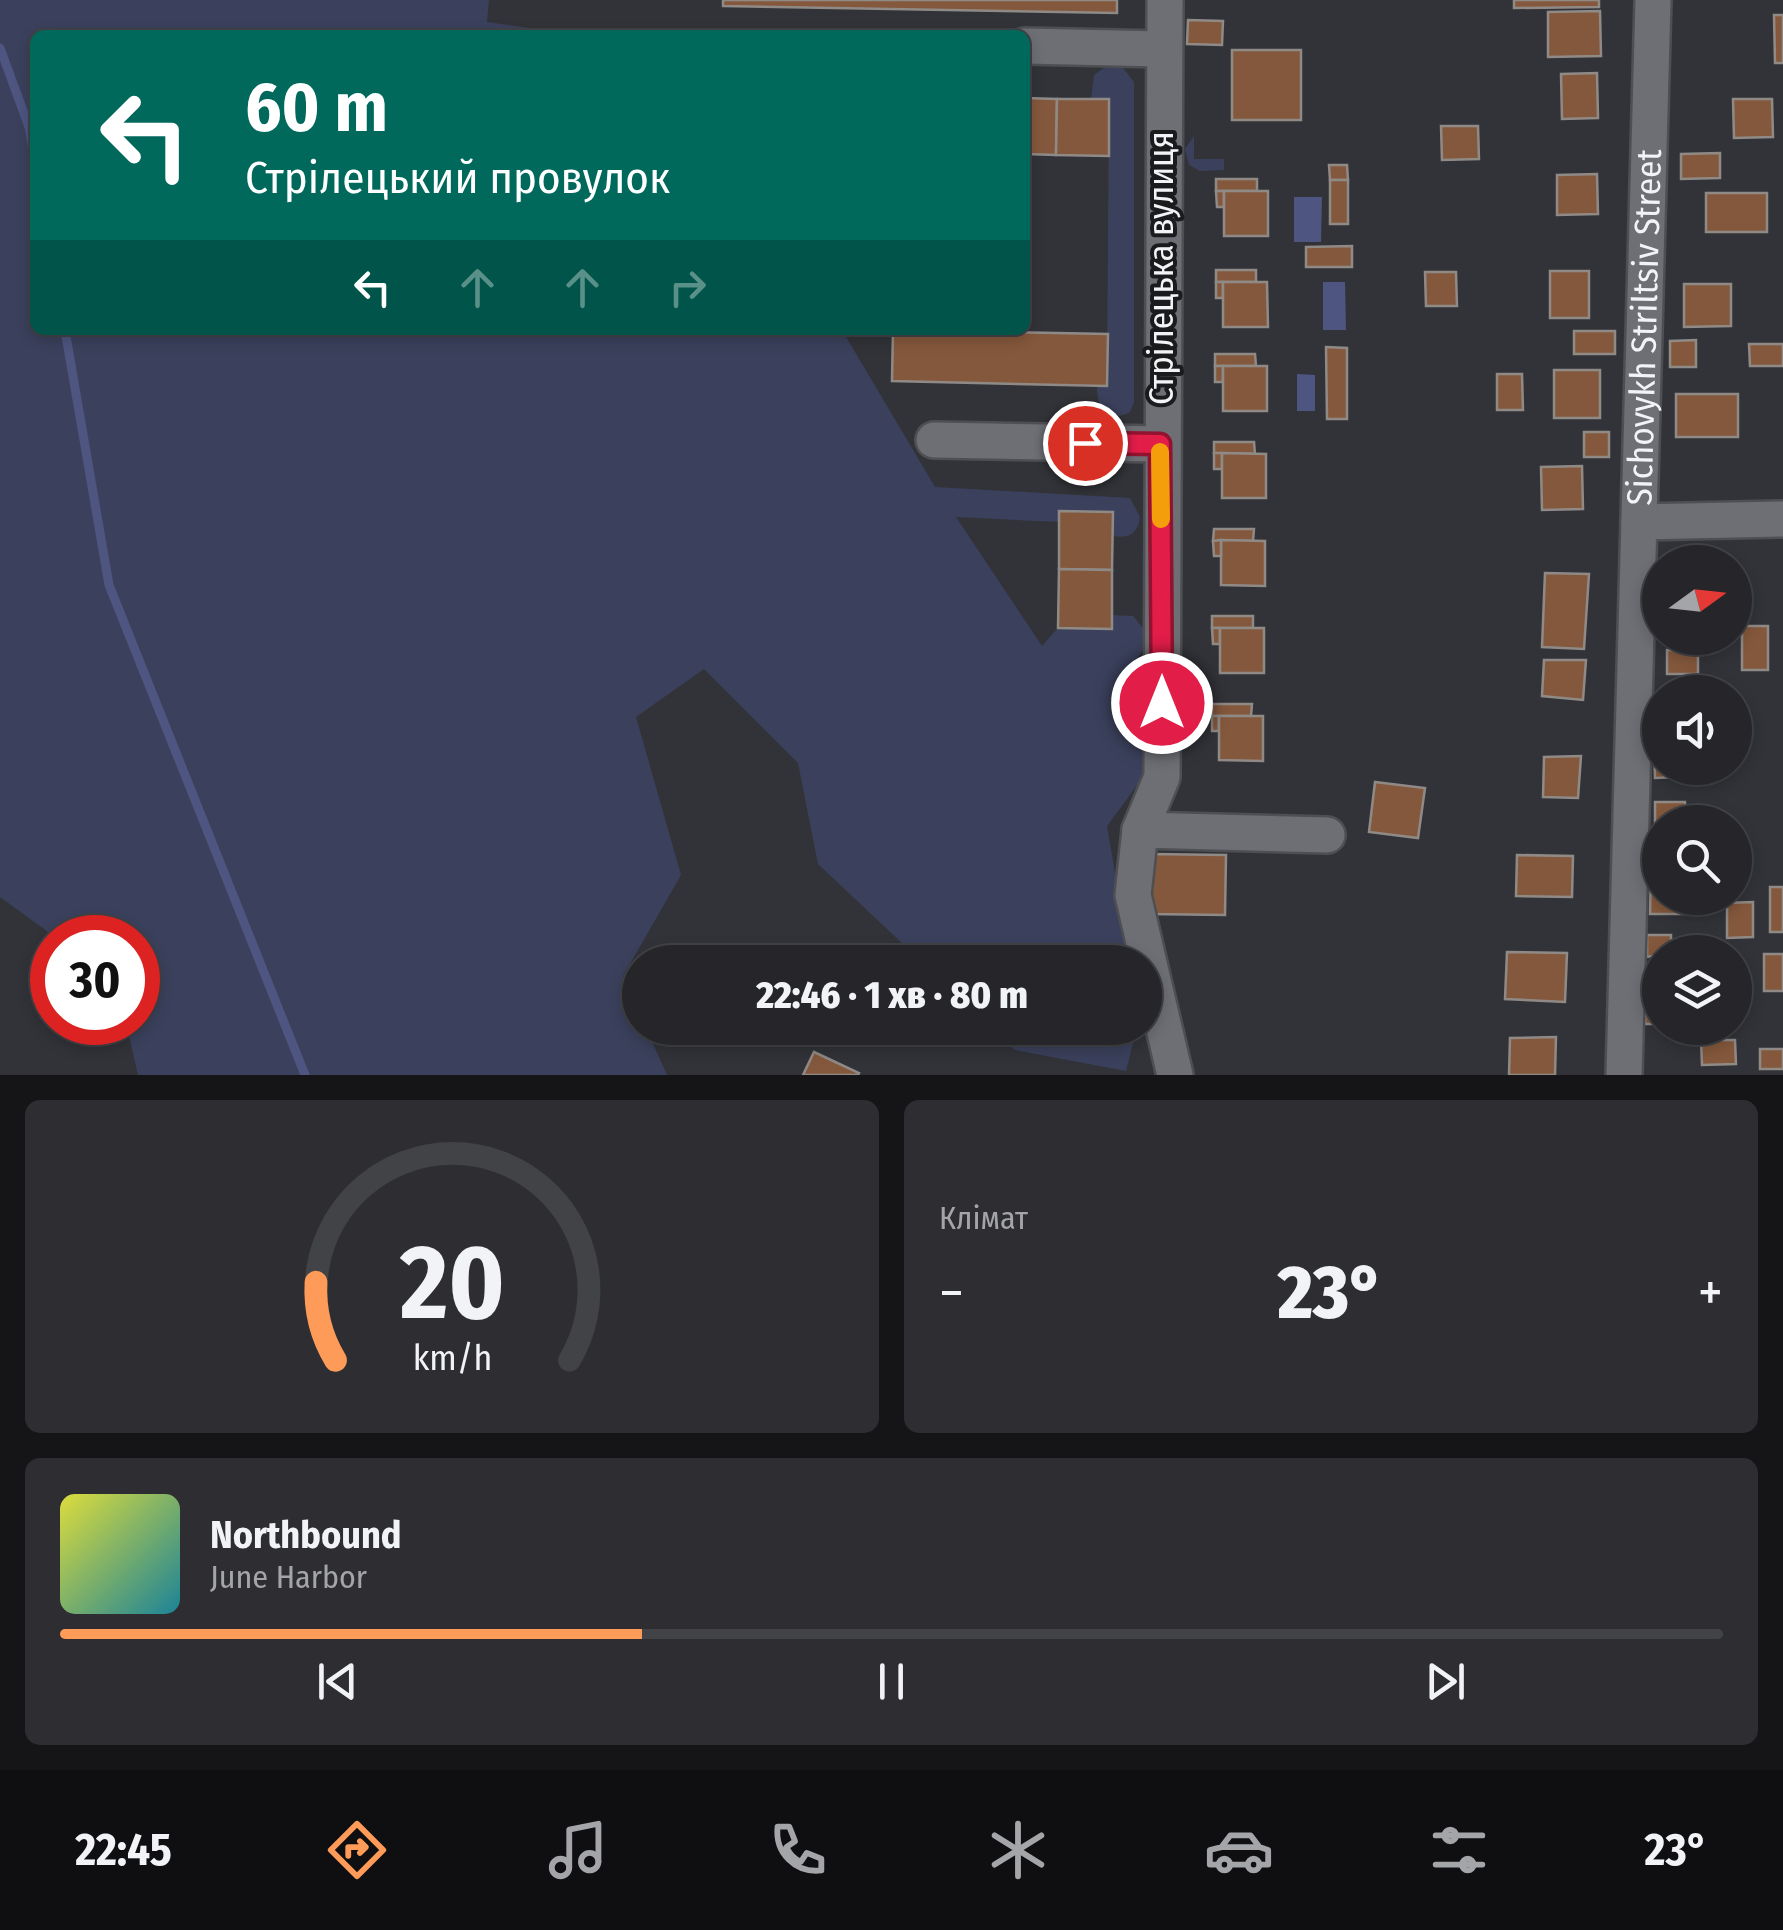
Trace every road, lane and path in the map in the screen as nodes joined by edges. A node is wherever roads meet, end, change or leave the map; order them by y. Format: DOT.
graph roads {
  1 [pos="1164,0"];
  2 [pos="1652,0"];
  3 [pos="1030,46"];
  4 [pos="1162,49"];
  5 [pos="934,440"];
  6 [pos="1160,444"];
  7 [pos="1783,519"];
  8 [pos="1639,522"];
  9 [pos="1140,830"];
  10 [pos="1326,836"];
  11 [pos="1175,1075"];
  12 [pos="1624,1075"];
  1 -- 4 [label="street, Стрілецька вулиця"];
  2 -- 8 [label="street, Sichovykh Striltsiv Street"];
  3 -- 4 [label="street"];
  4 -- 6 [label="street, Стрілецька вулиця"];
  5 -- 6 [label="street"];
  6 -- 9 [label="street, Стрілецька вулиця"];
  7 -- 8 [label="street"];
  8 -- 12 [label="street, Sichovykh Striltsiv Street"];
  9 -- 10 [label="street"];
  9 -- 11 [label="street"];
}
